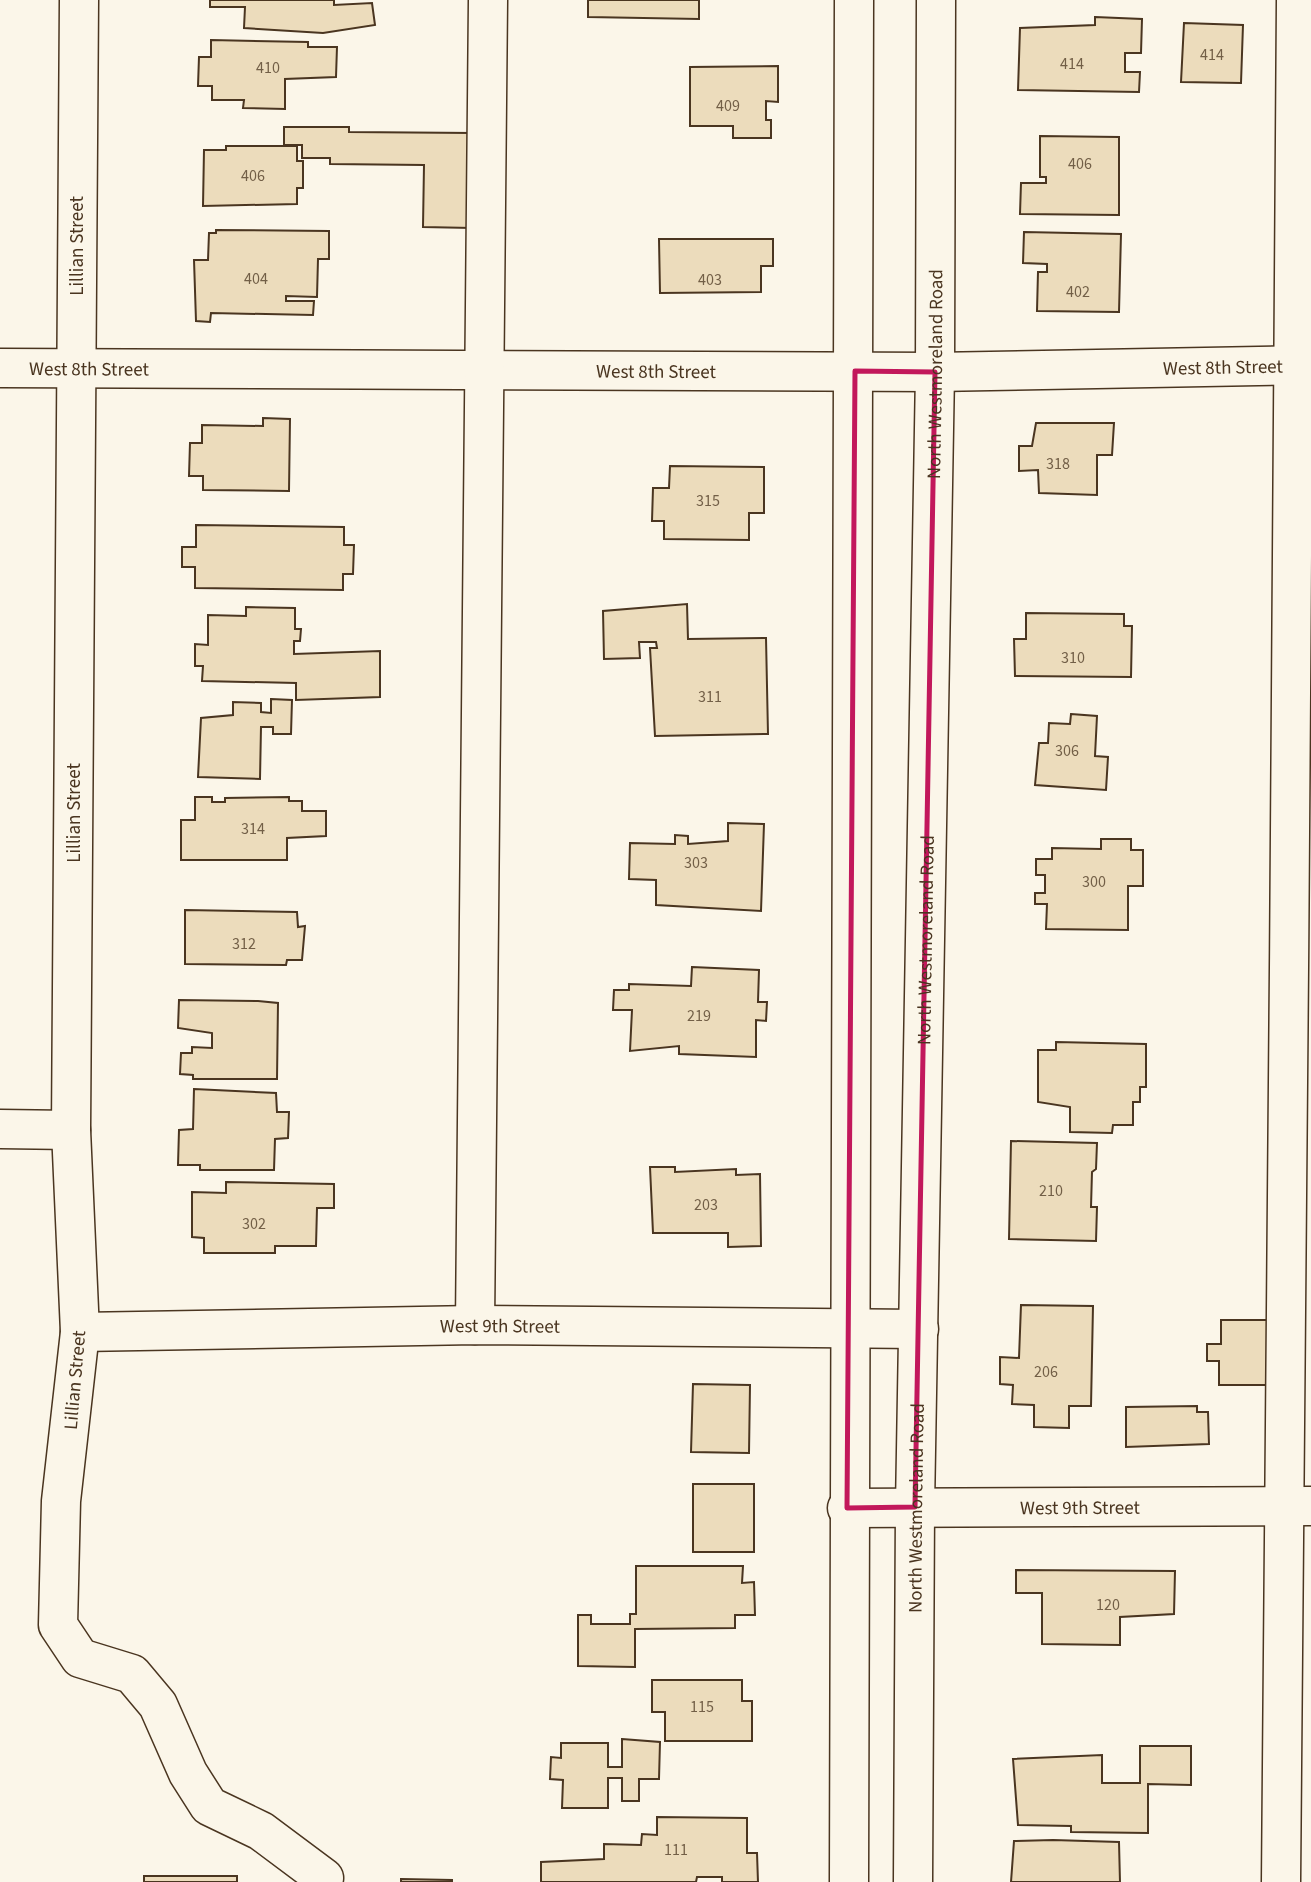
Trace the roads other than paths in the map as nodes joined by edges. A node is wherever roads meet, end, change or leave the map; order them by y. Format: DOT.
graph roads {
  1 [pos="79,0"];
  2 [pos="488,0"];
  3 [pos="854,0"];
  4 [pos="936,0"];
  5 [pos="1296,0"];
  6 [pos="1303,365"];
  7 [pos="0,368"];
  8 [pos="75,368"];
  9 [pos="485,370"];
  10 [pos="855,371"];
  11 [pos="935,372"];
  12 [pos="0,1129"];
  13 [pos="71,1130"];
  14 [pos="475,1325"];
  15 [pos="850,1328"];
  16 [pos="919,1329"];
  17 [pos="80,1332"];
  18 [pos="1297,1506"];
  19 [pos="915,1507"];
  20 [pos="848,1508"];
  21 [pos="324,1878"];
  22 [pos="849,1882"];
  23 [pos="913,1882"];
  24 [pos="1281,1882"];
  1 -- 8 [label="street, Lillian Street"];
  2 -- 9 [label="street"];
  3 -- 10 [label="street"];
  4 -- 11 [label="street, North Westmoreland Road"];
  5 -- 6 [label="street"];
  6 -- 11 [label="street, West 8th Street"];
  6 -- 18 [label="street"];
  7 -- 8 [label="street, West 8th Street"];
  8 -- 9 [label="street, West 8th Street"];
  8 -- 13 [label="street, Lillian Street"];
  9 -- 10 [label="street, West 8th Street"];
  9 -- 14 [label="street"];
  10 -- 11 [label="street, West 8th Street"];
  10 -- 15 [label="street"];
  11 -- 16 [label="street, North Westmoreland Road"];
  12 -- 13 [label="street"];
  13 -- 17 [label="street, Lillian Street"];
  14 -- 15 [label="street, West 9th Street"];
  14 -- 17 [label="street, West 9th Street"];
  15 -- 16 [label="street, West 9th Street"];
  15 -- 20 [label="street"];
  16 -- 19 [label="street, North Westmoreland Road"];
  17 -- 21 [label="street, Lillian Street"];
  18 -- 19 [label="street, West 9th Street"];
  18 -- 24 [label="street"];
  19 -- 20 [label="street, West 9th Street"];
  19 -- 23 [label="street, North Westmoreland Road"];
  20 -- 22 [label="street"];
}
